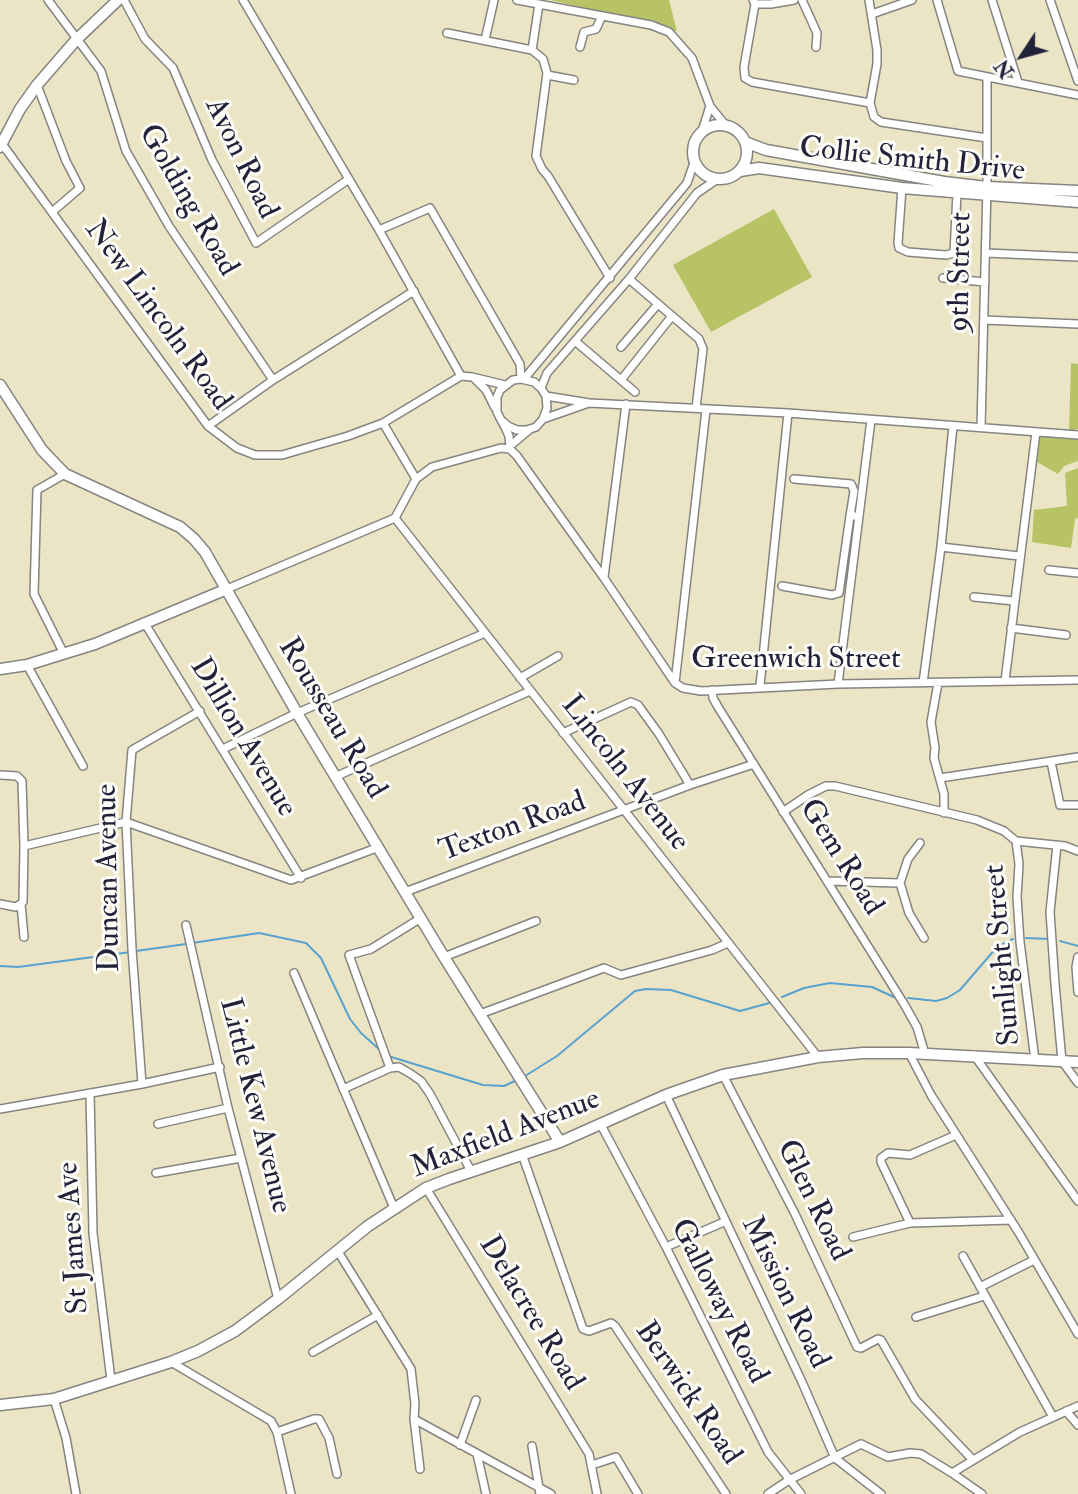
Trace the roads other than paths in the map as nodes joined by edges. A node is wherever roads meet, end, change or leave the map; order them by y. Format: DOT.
graph roads {
  1 [pos="48,0"];
  2 [pos="118,0"];
  3 [pos="124,0"];
  4 [pos="243,0"];
  5 [pos="494,0"];
  6 [pos="517,0"];
  7 [pos="794,0"];
  8 [pos="802,0"];
  9 [pos="869,0"];
  10 [pos="912,0"];
  11 [pos="937,0"];
  12 [pos="992,0"];
  13 [pos="1050,0"];
  14 [pos="754,2"];
  15 [pos="539,4"];
  16 [pos="872,14"];
  17 [pos="602,16"];
  18 [pos="447,33"];
  19 [pos="76,40"];
  20 [pos="485,40"];
  21 [pos="580,47"];
  22 [pos="816,47"];
  23 [pos="532,50"];
  24 [pos="547,75"];
  25 [pos="987,77"];
  26 [pos="574,80"];
  27 [pos="1078,81"];
  28 [pos="1018,82"];
  29 [pos="37,85"];
  30 [pos="1078,95"];
  31 [pos="870,103"];
  32 [pos="710,106"];
  33 [pos="726,126"];
  34 [pos="702,131"];
  35 [pos="987,138"];
  36 [pos="745,142"];
  37 [pos="1,144"];
  38 [pos="694,163"];
  39 [pos="740,171"];
  40 [pos="349,179"];
  41 [pos="716,180"];
  42 [pos="902,188"];
  43 [pos="1078,191"];
  44 [pos="987,192"];
  45 [pos="957,193"];
  46 [pos="1078,202"];
  47 [pos="52,212"];
  48 [pos="379,230"];
  49 [pos="986,253"];
  50 [pos="1078,257"];
  51 [pos="610,278"];
  52 [pos="943,278"];
  53 [pos="629,279"];
  54 [pos="985,282"];
  55 [pos="414,291"];
  56 [pos="658,304"];
  57 [pos="672,316"];
  58 [pos="984,320"];
  59 [pos="1078,324"];
  60 [pos="575,341"];
  61 [pos="621,347"];
  62 [pos="461,376"];
  63 [pos="472,377"];
  64 [pos="523,379"];
  65 [pos="273,380"];
  66 [pos="621,380"];
  67 [pos="0,385"];
  68 [pos="505,385"];
  69 [pos="541,388"];
  70 [pos="635,392"];
  71 [pos="546,396"];
  72 [pos="589,402"];
  73 [pos="626,404"];
  74 [pos="696,408"];
  75 [pos="706,410"];
  76 [pos="497,412"];
  77 [pos="788,414"];
  78 [pos="543,419"];
  79 [pos="501,420"];
  80 [pos="871,420"];
  81 [pos="383,423"];
  82 [pos="208,426"];
  83 [pos="953,426"];
  84 [pos="536,427"];
  85 [pos="981,427"];
  86 [pos="1035,432"];
  87 [pos="1078,435"];
  88 [pos="510,447"];
  89 [pos="65,474"];
  90 [pos="416,479"];
  91 [pos="794,479"];
  92 [pos="855,516"];
  93 [pos="395,518"];
  94 [pos="941,547"];
  95 [pos="1020,556"];
  96 [pos="1049,570"];
  97 [pos="1078,573"];
  98 [pos="604,578"];
  99 [pos="782,586"];
  100 [pos="227,589"];
  101 [pos="974,597"];
  102 [pos="1014,601"];
  103 [pos="144,621"];
  104 [pos="1011,628"];
  105 [pos="485,633"];
  106 [pos="1066,635"];
  107 [pos="64,654"];
  108 [pos="558,656"];
  109 [pos="27,665"];
  110 [pos="0,669"];
  111 [pos="520,678"];
  112 [pos="1078,680"];
  113 [pos="1005,681"];
  114 [pos="675,683"];
  115 [pos="923,683"];
  116 [pos="937,683"];
  117 [pos="838,684"];
  118 [pos="760,686"];
  119 [pos="712,690"];
  120 [pos="530,691"];
  121 [pos="200,711"];
  122 [pos="297,713"];
  123 [pos="563,733"];
  124 [pos="223,750"];
  125 [pos="1078,757"];
  126 [pos="1051,762"];
  127 [pos="754,764"];
  128 [pos="83,766"];
  129 [pos="0,775"];
  130 [pos="337,776"];
  131 [pos="940,778"];
  132 [pos="690,785"];
  133 [pos="1078,805"];
  134 [pos="624,810"];
  135 [pos="783,812"];
  136 [pos="944,813"];
  137 [pos="126,822"];
  138 [pos="1016,841"];
  139 [pos="920,843"];
  140 [pos="1057,845"];
  141 [pos="24,846"];
  142 [pos="379,847"];
  143 [pos="1078,851"];
  144 [pos="301,878"];
  145 [pos="827,881"];
  146 [pos="900,883"];
  147 [pos="405,892"];
  148 [pos="0,904"];
  149 [pos="21,904"];
  150 [pos="421,918"];
  151 [pos="536,921"];
  152 [pos="186,925"];
  153 [pos="24,937"];
  154 [pos="924,938"];
  155 [pos="727,943"];
  156 [pos="444,957"];
  157 [pos="1078,957"];
  158 [pos="293,973"];
  159 [pos="1078,992"];
  160 [pos="480,1014"];
  161 [pos="909,1053"];
  162 [pos="925,1054"];
  163 [pos="974,1055"];
  164 [pos="818,1057"];
  165 [pos="1035,1060"];
  166 [pos="1062,1061"];
  167 [pos="1078,1062"];
  168 [pos="219,1067"];
  169 [pos="390,1068"];
  170 [pos="723,1075"];
  171 [pos="1078,1083"];
  172 [pos="142,1084"];
  173 [pos="343,1089"];
  174 [pos="90,1093"];
  175 [pos="666,1095"];
  176 [pos="229,1108"];
  177 [pos="0,1109"];
  178 [pos="158,1124"];
  179 [pos="601,1125"];
  180 [pos="956,1135"];
  181 [pos="560,1142"];
  182 [pos="522,1154"];
  183 [pos="241,1158"];
  184 [pos="471,1171"];
  185 [pos="156,1173"];
  186 [pos="426,1188"];
  187 [pos="1078,1201"];
  188 [pos="394,1208"];
  189 [pos="1011,1220"];
  190 [pos="724,1222"];
  191 [pos="910,1223"];
  192 [pos="853,1237"];
  193 [pos="666,1247"];
  194 [pos="337,1250"];
  195 [pos="963,1256"];
  196 [pos="1034,1260"];
  197 [pos="980,1287"];
  198 [pos="984,1296"];
  199 [pos="278,1299"];
  200 [pos="378,1315"];
  201 [pos="916,1317"];
  202 [pos="1078,1334"];
  203 [pos="313,1352"];
  204 [pos="171,1362"];
  205 [pos="111,1380"];
  206 [pos="54,1399"];
  207 [pos="476,1400"];
  208 [pos="0,1405"];
  209 [pos="1078,1406"];
  210 [pos="1066,1411"];
  211 [pos="1053,1417"];
  212 [pos="414,1419"];
  213 [pos="1078,1425"];
  214 [pos="277,1432"];
  215 [pos="460,1445"];
  216 [pos="532,1446"];
  217 [pos="477,1454"];
  218 [pos="835,1458"];
  219 [pos="972,1459"];
  220 [pos="592,1465"];
  221 [pos="420,1469"];
  222 [pos="951,1473"];
  223 [pos="337,1474"];
  224 [pos="789,1480"];
  225 [pos="540,1491"];
  226 [pos="76,1494"];
  227 [pos="291,1494"];
  228 [pos="486,1494"];
  229 [pos="551,1494"];
  230 [pos="597,1494"];
  231 [pos="638,1494"];
  232 [pos="726,1494"];
  233 [pos="768,1494"];
  234 [pos="801,1494"];
  235 [pos="881,1494"];
  236 [pos="982,1494"];
  1 -- 19 [label="street, Golding Road"];
  2 -- 19 [label="street"];
  3 -- 40 [label="street, Avon Road"];
  4 -- 40 [label="street"];
  5 -- 20 [label="street"];
  6 -- 15 [label="street"];
  7 -- 14 [label="street"];
  8 -- 22 [label="street"];
  9 -- 16 [label="street"];
  10 -- 16 [label="street"];
  11 -- 25 [label="street"];
  12 -- 28 [label="street"];
  13 -- 27 [label="street"];
  14 -- 31 [label="street"];
  15 -- 17 [label="street"];
  15 -- 23 [label="street"];
  16 -- 31 [label="street"];
  17 -- 21 [label="street"];
  17 -- 32 [label="street"];
  18 -- 20 [label="street"];
  19 -- 29 [label="street"];
  19 -- 65 [label="street, Golding Road"];
  20 -- 23 [label="street"];
  23 -- 24 [label="street"];
  24 -- 26 [label="street"];
  24 -- 51 [label="street"];
  25 -- 28 [label="street"];
  25 -- 35 [label="street, 9th Street"];
  28 -- 30 [label="street"];
  29 -- 37 [label="street"];
  29 -- 47 [label="street"];
  31 -- 35 [label="street"];
  32 -- 33 [label="street"];
  32 -- 34 [label="street"];
  33 -- 34 [label="street"];
  33 -- 36 [label="street"];
  34 -- 38 [label="street"];
  35 -- 44 [label="street, 9th Street"];
  36 -- 39 [label="street"];
  36 -- 44 [label="street, Collie Smith Drive"];
  37 -- 47 [label="street, New Lincoln Road"];
  38 -- 41 [label="street"];
  38 -- 51 [label="street"];
  39 -- 41 [label="street"];
  39 -- 42 [label="street, Collie Smith Drive"];
  40 -- 48 [label="street"];
  41 -- 53 [label="street"];
  42 -- 45 [label="street, Collie Smith Drive"];
  42 -- 45 [label="street"];
  43 -- 44 [label="street, Collie Smith Drive"];
  44 -- 45 [label="street, Collie Smith Drive"];
  44 -- 46 [label="street, Collie Smith Drive"];
  44 -- 49 [label="street, 9th Street"];
  47 -- 82 [label="street, New Lincoln Road"];
  48 -- 55 [label="street"];
  48 -- 64 [label="street"];
  49 -- 50 [label="street"];
  49 -- 54 [label="street, 9th Street"];
  51 -- 64 [label="street"];
  52 -- 54 [label="street"];
  53 -- 56 [label="street"];
  53 -- 60 [label="street"];
  54 -- 58 [label="street, 9th Street"];
  55 -- 62 [label="street"];
  55 -- 65 [label="street"];
  56 -- 57 [label="street"];
  56 -- 61 [label="street"];
  57 -- 66 [label="street"];
  57 -- 74 [label="street"];
  58 -- 59 [label="street"];
  58 -- 85 [label="street, 9th Street"];
  60 -- 66 [label="street"];
  60 -- 69 [label="street"];
  62 -- 63 [label="street"];
  62 -- 81 [label="street, New Lincoln Road"];
  63 -- 68 [label="street"];
  63 -- 76 [label="street"];
  64 -- 68 [label="street"];
  64 -- 69 [label="street"];
  65 -- 82 [label="street"];
  66 -- 70 [label="street"];
  67 -- 89 [label="street, Rousseau Road"];
  68 -- 76 [label="street"];
  69 -- 71 [label="street"];
  71 -- 72 [label="street"];
  71 -- 78 [label="street"];
  72 -- 73 [label="street"];
  72 -- 78 [label="street"];
  73 -- 74 [label="street"];
  73 -- 98 [label="street"];
  74 -- 75 [label="street"];
  75 -- 77 [label="street"];
  75 -- 114 [label="street"];
  76 -- 79 [label="street"];
  77 -- 80 [label="street"];
  77 -- 118 [label="street"];
  78 -- 84 [label="street"];
  79 -- 84 [label="street"];
  79 -- 88 [label="street, Greenwich Street"];
  80 -- 83 [label="street"];
  80 -- 92 [label="street"];
  81 -- 82 [label="street, New Lincoln Road"];
  81 -- 90 [label="street"];
  83 -- 85 [label="street"];
  83 -- 94 [label="street"];
  84 -- 88 [label="street"];
  85 -- 86 [label="street"];
  86 -- 87 [label="street"];
  86 -- 95 [label="street"];
  88 -- 90 [label="street"];
  88 -- 98 [label="street, Greenwich Street"];
  89 -- 100 [label="street, Rousseau Road"];
  89 -- 107 [label="street"];
  90 -- 93 [label="street"];
  91 -- 92 [label="street"];
  92 -- 99 [label="street"];
  92 -- 117 [label="street"];
  93 -- 100 [label="street"];
  93 -- 105 [label="street, Lincoln Avenue"];
  94 -- 95 [label="street"];
  94 -- 115 [label="street"];
  95 -- 102 [label="street"];
  96 -- 97 [label="street"];
  98 -- 114 [label="street, Greenwich Street"];
  100 -- 103 [label="street"];
  100 -- 122 [label="street, Rousseau Road"];
  101 -- 102 [label="street"];
  102 -- 104 [label="street"];
  103 -- 107 [label="street"];
  103 -- 121 [label="street, Dillion Avenue"];
  104 -- 106 [label="street"];
  104 -- 113 [label="street"];
  105 -- 111 [label="street, Lincoln Avenue"];
  105 -- 122 [label="street"];
  107 -- 109 [label="street"];
  108 -- 111 [label="street"];
  109 -- 110 [label="street"];
  109 -- 128 [label="street"];
  111 -- 120 [label="street, Lincoln Avenue"];
  112 -- 113 [label="street, Greenwich Street"];
  113 -- 116 [label="street, Greenwich Street"];
  114 -- 119 [label="street, Greenwich Street"];
  115 -- 116 [label="street, Greenwich Street"];
  115 -- 117 [label="street, Greenwich Street"];
  116 -- 131 [label="street"];
  117 -- 118 [label="street, Greenwich Street"];
  118 -- 119 [label="street, Greenwich Street"];
  119 -- 127 [label="street, Gem Road"];
  120 -- 123 [label="street, Lincoln Avenue"];
  120 -- 130 [label="street"];
  121 -- 124 [label="street, Dillion Avenue"];
  121 -- 137 [label="street, Duncan Avenue"];
  122 -- 124 [label="street"];
  122 -- 130 [label="street, Rousseau Road"];
  123 -- 132 [label="street"];
  123 -- 134 [label="street, Lincoln Avenue"];
  124 -- 144 [label="street, Dillion Avenue"];
  125 -- 126 [label="street"];
  126 -- 131 [label="street"];
  126 -- 133 [label="street"];
  127 -- 132 [label="street, Texton Road"];
  127 -- 135 [label="street, Gem Road"];
  129 -- 141 [label="street"];
  130 -- 142 [label="street, Rousseau Road"];
  131 -- 136 [label="street"];
  132 -- 134 [label="street, Texton Road"];
  134 -- 147 [label="street, Texton Road"];
  134 -- 155 [label="street, Lincoln Avenue"];
  135 -- 136 [label="street, Sunlight Street"];
  135 -- 145 [label="street, Gem Road"];
  136 -- 138 [label="street, Sunlight Street"];
  137 -- 141 [label="street"];
  137 -- 144 [label="street"];
  137 -- 172 [label="street, Duncan Avenue"];
  138 -- 140 [label="street"];
  138 -- 165 [label="street, Sunlight Street"];
  139 -- 146 [label="street"];
  140 -- 143 [label="street"];
  140 -- 166 [label="street"];
  141 -- 149 [label="street"];
  142 -- 144 [label="street"];
  142 -- 147 [label="street, Rousseau Road"];
  145 -- 146 [label="street"];
  145 -- 162 [label="street, Gem Road"];
  146 -- 154 [label="street"];
  147 -- 150 [label="street, Rousseau Road"];
  148 -- 149 [label="street"];
  149 -- 153 [label="street"];
  150 -- 156 [label="street, Rousseau Road"];
  150 -- 169 [label="street"];
  151 -- 156 [label="street"];
  152 -- 168 [label="street, Little Kew Avenue"];
  155 -- 160 [label="street"];
  155 -- 164 [label="street, Lincoln Avenue"];
  156 -- 160 [label="street, Rousseau Road"];
  157 -- 159 [label="street"];
  158 -- 173 [label="street"];
  160 -- 181 [label="street, Rousseau Road"];
  161 -- 162 [label="street, Maxfield Avenue"];
  161 -- 164 [label="street, Maxfield Avenue"];
  161 -- 180 [label="street"];
  162 -- 163 [label="street, Maxfield Avenue"];
  163 -- 165 [label="street, Maxfield Avenue"];
  163 -- 187 [label="street"];
  164 -- 170 [label="street, Maxfield Avenue"];
  165 -- 166 [label="street, Maxfield Avenue"];
  166 -- 167 [label="street, Maxfield Avenue"];
  166 -- 171 [label="street"];
  168 -- 172 [label="street"];
  168 -- 176 [label="street, Little Kew Avenue"];
  169 -- 173 [label="street"];
  169 -- 184 [label="street"];
  170 -- 175 [label="street, Maxfield Avenue"];
  170 -- 219 [label="street, Glen Road"];
  172 -- 174 [label="street"];
  173 -- 188 [label="street"];
  174 -- 177 [label="street"];
  174 -- 205 [label="street, St James Ave"];
  175 -- 179 [label="street, Maxfield Avenue"];
  175 -- 190 [label="street, Mission Road"];
  176 -- 178 [label="street"];
  176 -- 183 [label="street, Little Kew Avenue"];
  179 -- 181 [label="street, Maxfield Avenue"];
  179 -- 193 [label="street, Galloway Road"];
  180 -- 189 [label="street"];
  180 -- 191 [label="street"];
  181 -- 182 [label="street, Maxfield Avenue"];
  182 -- 184 [label="street, Maxfield Avenue"];
  182 -- 232 [label="street, Berwick Road"];
  183 -- 185 [label="street"];
  183 -- 199 [label="street, Little Kew Avenue"];
  184 -- 186 [label="street, Maxfield Avenue"];
  186 -- 188 [label="street, Maxfield Avenue"];
  186 -- 220 [label="street, Delacree Road"];
  188 -- 194 [label="street, Maxfield Avenue"];
  189 -- 191 [label="street"];
  189 -- 196 [label="street"];
  190 -- 193 [label="street"];
  190 -- 218 [label="street, Mission Road"];
  191 -- 192 [label="street"];
  193 -- 224 [label="street, Galloway Road"];
  194 -- 199 [label="street, Maxfield Avenue"];
  194 -- 200 [label="street"];
  195 -- 197 [label="street"];
  196 -- 197 [label="street"];
  196 -- 202 [label="street"];
  197 -- 198 [label="street"];
  198 -- 201 [label="street"];
  198 -- 211 [label="street"];
  199 -- 204 [label="street, Maxfield Avenue"];
  200 -- 203 [label="street"];
  200 -- 212 [label="street"];
  204 -- 205 [label="street, Maxfield Avenue"];
  204 -- 214 [label="street"];
  205 -- 206 [label="street, Maxfield Avenue"];
  206 -- 208 [label="street, Maxfield Avenue"];
  206 -- 226 [label="street"];
  207 -- 215 [label="street"];
  209 -- 210 [label="street"];
  210 -- 211 [label="street"];
  210 -- 213 [label="street"];
  211 -- 219 [label="street"];
  212 -- 215 [label="street"];
  212 -- 221 [label="street"];
  214 -- 223 [label="street"];
  214 -- 227 [label="street"];
  215 -- 217 [label="street"];
  216 -- 225 [label="street"];
  217 -- 225 [label="street"];
  217 -- 228 [label="street"];
  218 -- 222 [label="street"];
  218 -- 224 [label="street"];
  218 -- 235 [label="street, Mission Road"];
  219 -- 222 [label="street"];
  220 -- 230 [label="street, Delacree Road"];
  220 -- 231 [label="street"];
  222 -- 236 [label="street"];
  224 -- 233 [label="street"];
  224 -- 234 [label="street, Galloway Road"];
  225 -- 229 [label="street"];
}
